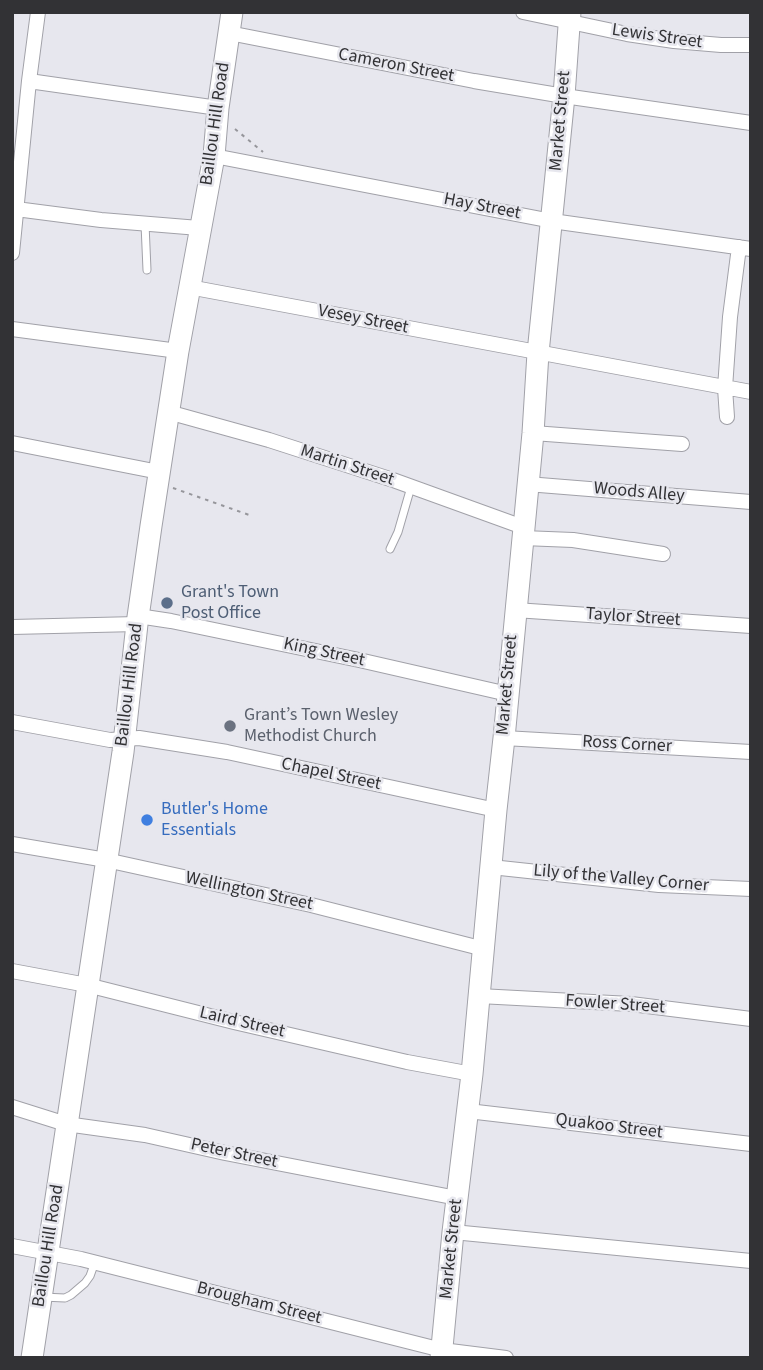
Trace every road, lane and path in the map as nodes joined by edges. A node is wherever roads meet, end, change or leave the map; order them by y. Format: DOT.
graph roads {
  1 [pos="38,12"];
  2 [pos="523,12"];
  3 [pos="570,18"];
  4 [pos="231,23"];
  5 [pos="751,46"];
  6 [pos="29,80"];
  7 [pos="564,96"];
  8 [pos="218,108"];
  9 [pos="751,122"];
  10 [pos="231,126"];
  11 [pos="263,151"];
  12 [pos="214,156"];
  13 [pos="16,209"];
  14 [pos="552,221"];
  15 [pos="145,223"];
  16 [pos="199,228"];
  17 [pos="745,248"];
  18 [pos="12,253"];
  19 [pos="147,270"];
  20 [pos="189,287"];
  21 [pos="12,329"];
  22 [pos="178,351"];
  23 [pos="538,353"];
  24 [pos="724,388"];
  25 [pos="751,392"];
  26 [pos="168,412"];
  27 [pos="727,417"];
  28 [pos="533,433"];
  29 [pos="12,443"];
  30 [pos="682,444"];
  31 [pos="158,477"];
  32 [pos="527,484"];
  33 [pos="411,487"];
  34 [pos="751,502"];
  35 [pos="252,516"];
  36 [pos="523,533"];
  37 [pos="390,549"];
  38 [pos="663,554"];
  39 [pos="515,610"];
  40 [pos="138,620"];
  41 [pos="751,626"];
  42 [pos="12,627"];
  43 [pos="508,694"];
  44 [pos="12,722"];
  45 [pos="504,738"];
  46 [pos="124,739"];
  47 [pos="751,752"];
  48 [pos="496,810"];
  49 [pos="12,844"];
  50 [pos="106,860"];
  51 [pos="491,867"];
  52 [pos="751,889"];
  53 [pos="484,949"];
  54 [pos="12,971"];
  55 [pos="87,985"];
  56 [pos="479,996"];
  57 [pos="751,1019"];
  58 [pos="472,1074"];
  59 [pos="12,1107"];
  60 [pos="468,1111"];
  61 [pos="66,1124"];
  62 [pos="751,1144"];
  63 [pos="457,1198"];
  64 [pos="453,1232"];
  65 [pos="12,1246"];
  66 [pos="47,1254"];
  67 [pos="95,1262"];
  68 [pos="751,1262"];
  69 [pos="41,1297"];
  70 [pos="441,1354"];
  71 [pos="33,1358"];
  72 [pos="506,1358"];
  1 -- 6 [label="street"];
  2 -- 3 [label="street, Lewis Street"];
  3 -- 5 [label="street, Lewis Street"];
  3 -- 7 [label="main road, Market Street"];
  4 -- 7 [label="street, Cameron Street"];
  4 -- 8 [label="main road, Baillou Hill Road"];
  6 -- 8 [label="street"];
  6 -- 13 [label="street"];
  7 -- 9 [label="street, Cameron Street"];
  7 -- 14 [label="main road, Market Street"];
  8 -- 12 [label="main road, Baillou Hill Road"];
  10 -- 11 [label="path"];
  12 -- 14 [label="street, Hay Street"];
  12 -- 16 [label="main road, Baillou Hill Road"];
  13 -- 15 [label="street"];
  13 -- 18 [label="street"];
  14 -- 17 [label="street, Hay Street"];
  14 -- 23 [label="main road, Market Street"];
  15 -- 16 [label="street"];
  15 -- 19 [label="lane"];
  16 -- 20 [label="main road, Baillou Hill Road"];
  17 -- 24 [label="street"];
  20 -- 22 [label="main road, Baillou Hill Road"];
  20 -- 23 [label="street, Vesey Street"];
  21 -- 22 [label="street"];
  22 -- 26 [label="main road, Baillou Hill Road"];
  23 -- 24 [label="street, Vesey Street"];
  23 -- 28 [label="main road, Market Street"];
  24 -- 25 [label="street, Vesey Street"];
  24 -- 27 [label="street"];
  26 -- 31 [label="main road, Baillou Hill Road"];
  26 -- 33 [label="street, Martin Street"];
  28 -- 30 [label="street"];
  28 -- 32 [label="main road, Market Street"];
  29 -- 31 [label="street"];
  31 -- 35 [label="path"];
  31 -- 40 [label="main road, Baillou Hill Road"];
  32 -- 34 [label="street, Woods Alley"];
  32 -- 36 [label="main road, Market Street"];
  33 -- 36 [label="street, Martin Street"];
  33 -- 37 [label="lane"];
  36 -- 38 [label="street, Martin Street"];
  36 -- 39 [label="main road, Market Street"];
  39 -- 41 [label="street, Taylor Street"];
  39 -- 43 [label="main road, Market Street"];
  40 -- 42 [label="street, King Street"];
  40 -- 43 [label="street, King Street"];
  40 -- 46 [label="main road, Baillou Hill Road"];
  43 -- 45 [label="main road, Market Street"];
  44 -- 46 [label="street, Chapel Street"];
  45 -- 47 [label="street, Ross Corner"];
  45 -- 48 [label="main road, Market Street"];
  46 -- 48 [label="street, Chapel Street"];
  46 -- 50 [label="main road, Baillou Hill Road"];
  48 -- 51 [label="main road, Market Street"];
  49 -- 50 [label="street, Wellington Street"];
  50 -- 53 [label="street, Wellington Street"];
  50 -- 55 [label="main road, Baillou Hill Road"];
  51 -- 52 [label="street, Lily of the Valley Corner"];
  51 -- 53 [label="main road, Market Street"];
  53 -- 56 [label="main road, Market Street"];
  54 -- 55 [label="street, Laird Street"];
  55 -- 58 [label="street, Laird Street"];
  55 -- 61 [label="main road, Baillou Hill Road"];
  56 -- 57 [label="street, Fowler Street"];
  56 -- 58 [label="main road, Market Street"];
  58 -- 60 [label="main road, Market Street"];
  59 -- 61 [label="street, Peter Street"];
  60 -- 62 [label="street, Quakoo Street"];
  60 -- 63 [label="main road, Market Street"];
  61 -- 63 [label="street, Peter Street"];
  61 -- 66 [label="main road, Baillou Hill Road"];
  63 -- 64 [label="main road, Market Street"];
  64 -- 68 [label="street"];
  64 -- 70 [label="main road, Market Street"];
  65 -- 66 [label="street, Brougham Street"];
  66 -- 67 [label="street, Brougham Street"];
  66 -- 69 [label="main road, Baillou Hill Road"];
  67 -- 69 [label="lane"];
  67 -- 70 [label="street, Brougham Street"];
  69 -- 71 [label="main road, Baillou Hill Road"];
  70 -- 72 [label="street, Brougham Street"];
}
